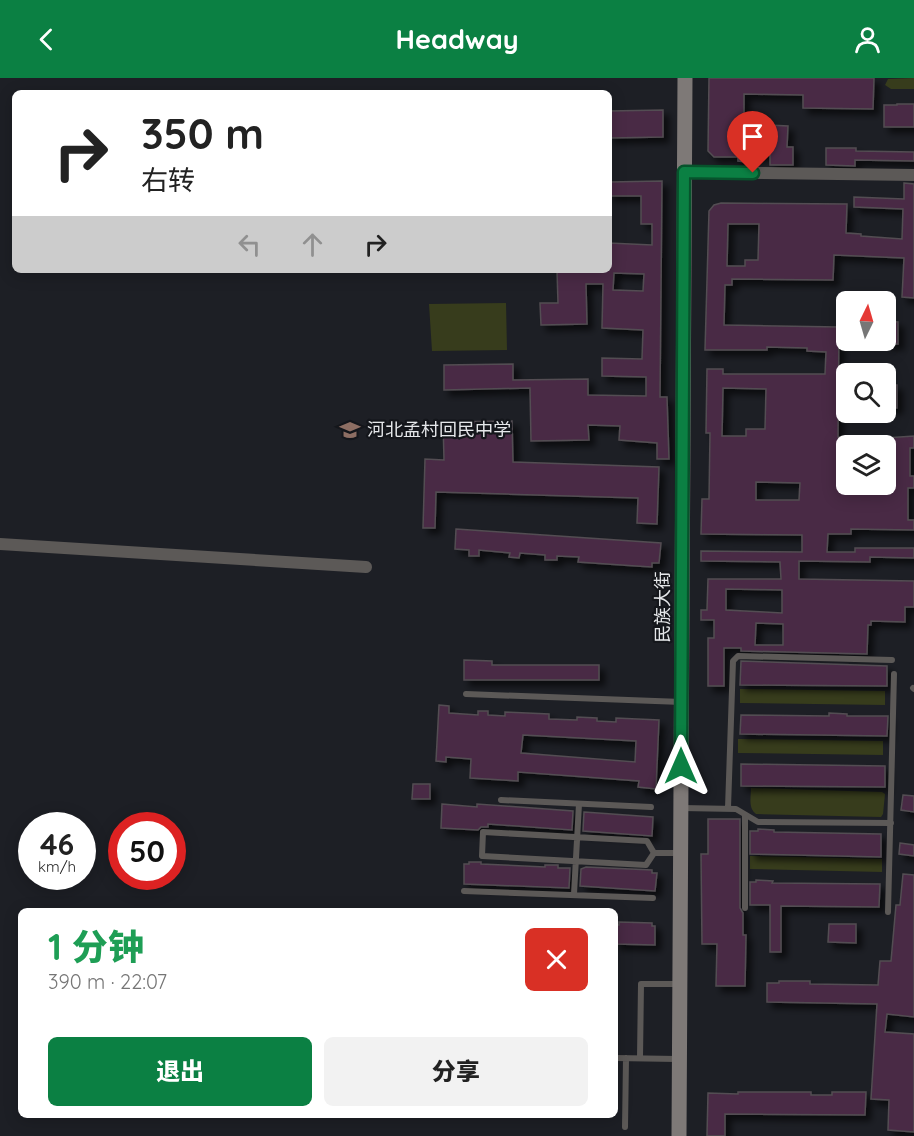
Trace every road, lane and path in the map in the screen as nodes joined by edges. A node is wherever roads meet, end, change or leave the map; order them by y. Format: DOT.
graph roads {
  1 [pos="685,78"];
  2 [pos="684,172"];
  3 [pos="914,175"];
  4 [pos="0,543"];
  5 [pos="366,567"];
  6 [pos="892,660"];
  7 [pos="894,674"];
  8 [pos="466,694"];
  9 [pos="681,702"];
  10 [pos="501,800"];
  11 [pos="579,804"];
  12 [pos="651,807"];
  13 [pos="681,808"];
  14 [pos="728,808"];
  15 [pos="745,815"];
  16 [pos="891,822"];
  17 [pos="577,837"];
  18 [pos="654,853"];
  19 [pos="681,853"];
  20 [pos="576,861"];
  21 [pos="464,891"];
  22 [pos="574,894"];
  23 [pos="653,898"];
  24 [pos="745,908"];
  25 [pos="888,912"];
  26 [pos="680,984"];
  27 [pos="618,1058"];
  28 [pos="626,1058"];
  29 [pos="640,1058"];
  30 [pos="680,1059"];
  31 [pos="625,1127"];
  32 [pos="679,1136"];
  1 -- 2 [label="main road, 民族大街"];
  2 -- 3 [label="street"];
  2 -- 9 [label="main road, 民族大街"];
  4 -- 5 [label="street"];
  6 -- 14 [label="lane"];
  7 -- 16 [label="lane"];
  8 -- 9 [label="lane"];
  9 -- 13 [label="main road, 民族大街"];
  10 -- 11 [label="lane"];
  11 -- 12 [label="lane"];
  11 -- 17 [label="lane"];
  13 -- 14 [label="lane"];
  13 -- 19 [label="main road, 民族大街"];
  14 -- 15 [label="lane"];
  15 -- 16 [label="lane"];
  15 -- 24 [label="lane"];
  16 -- 25 [label="lane"];
  17 -- 18 [label="lane"];
  17 -- 20 [label="lane"];
  17 -- 20 [label="lane"];
  18 -- 19 [label="lane"];
  18 -- 20 [label="lane"];
  19 -- 26 [label="main road, 民族大街"];
  20 -- 22 [label="lane"];
  21 -- 22 [label="lane"];
  22 -- 23 [label="lane"];
  26 -- 29 [label="lane"];
  26 -- 30 [label="main road, 民族大街"];
  27 -- 28 [label="lane"];
  28 -- 29 [label="lane"];
  28 -- 31 [label="lane"];
  29 -- 30 [label="lane"];
  30 -- 32 [label="main road, 民族大街"];
}
